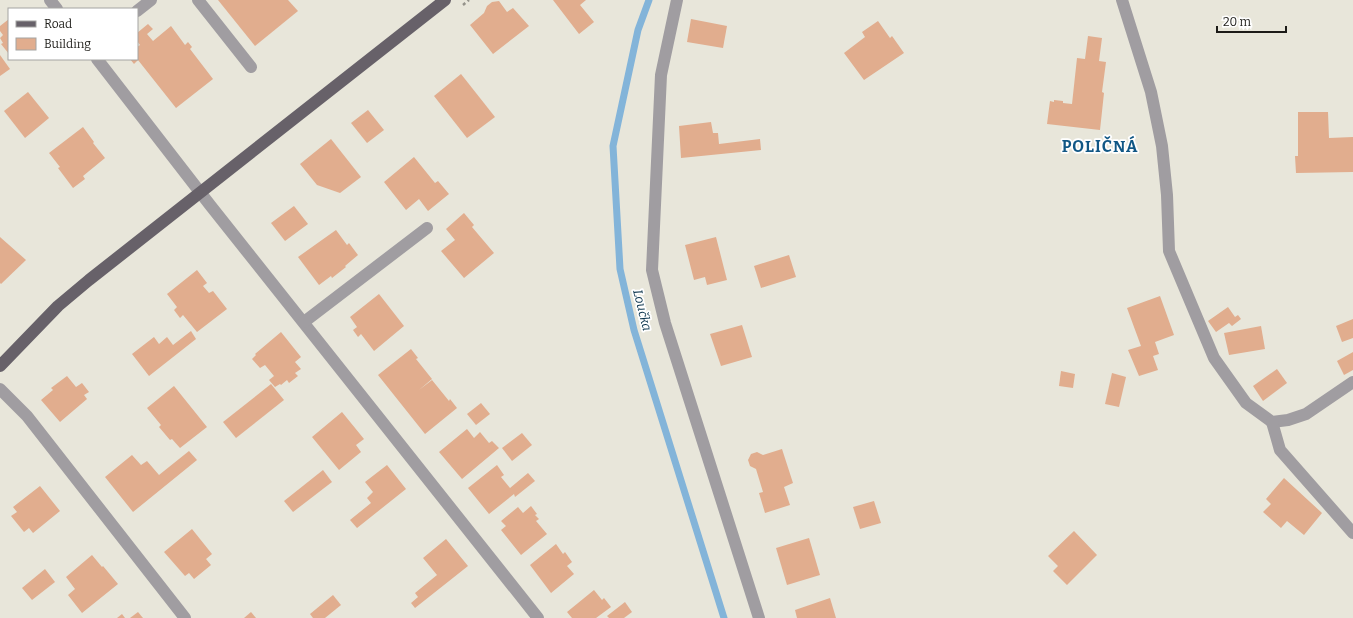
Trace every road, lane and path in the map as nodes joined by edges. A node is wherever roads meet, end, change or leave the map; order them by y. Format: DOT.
graph roads {
  1 [pos="50,0"];
  2 [pos="151,0"];
  3 [pos="198,0"];
  4 [pos="445,0"];
  5 [pos="677,0"];
  6 [pos="1122,0"];
  7 [pos="56,8"];
  8 [pos="138,10"];
  9 [pos="98,60"];
  10 [pos="251,67"];
  11 [pos="200,192"];
  12 [pos="427,228"];
  13 [pos="304,322"];
  14 [pos="0,366"];
  15 [pos="1353,382"];
  16 [pos="0,389"];
  17 [pos="1272,422"];
  18 [pos="1353,533"];
  19 [pos="186,618"];
  20 [pos="538,618"];
  21 [pos="760,618"];
  1 -- 7 [label="street"];
  2 -- 8 [label="street"];
  3 -- 10 [label="street"];
  4 -- 11 [label="main road"];
  5 -- 21 [label="street"];
  6 -- 17 [label="street"];
  9 -- 11 [label="street"];
  11 -- 13 [label="street"];
  11 -- 14 [label="main road"];
  12 -- 13 [label="street"];
  13 -- 20 [label="street"];
  15 -- 17 [label="street"];
  16 -- 19 [label="street"];
  17 -- 18 [label="street"];
}
